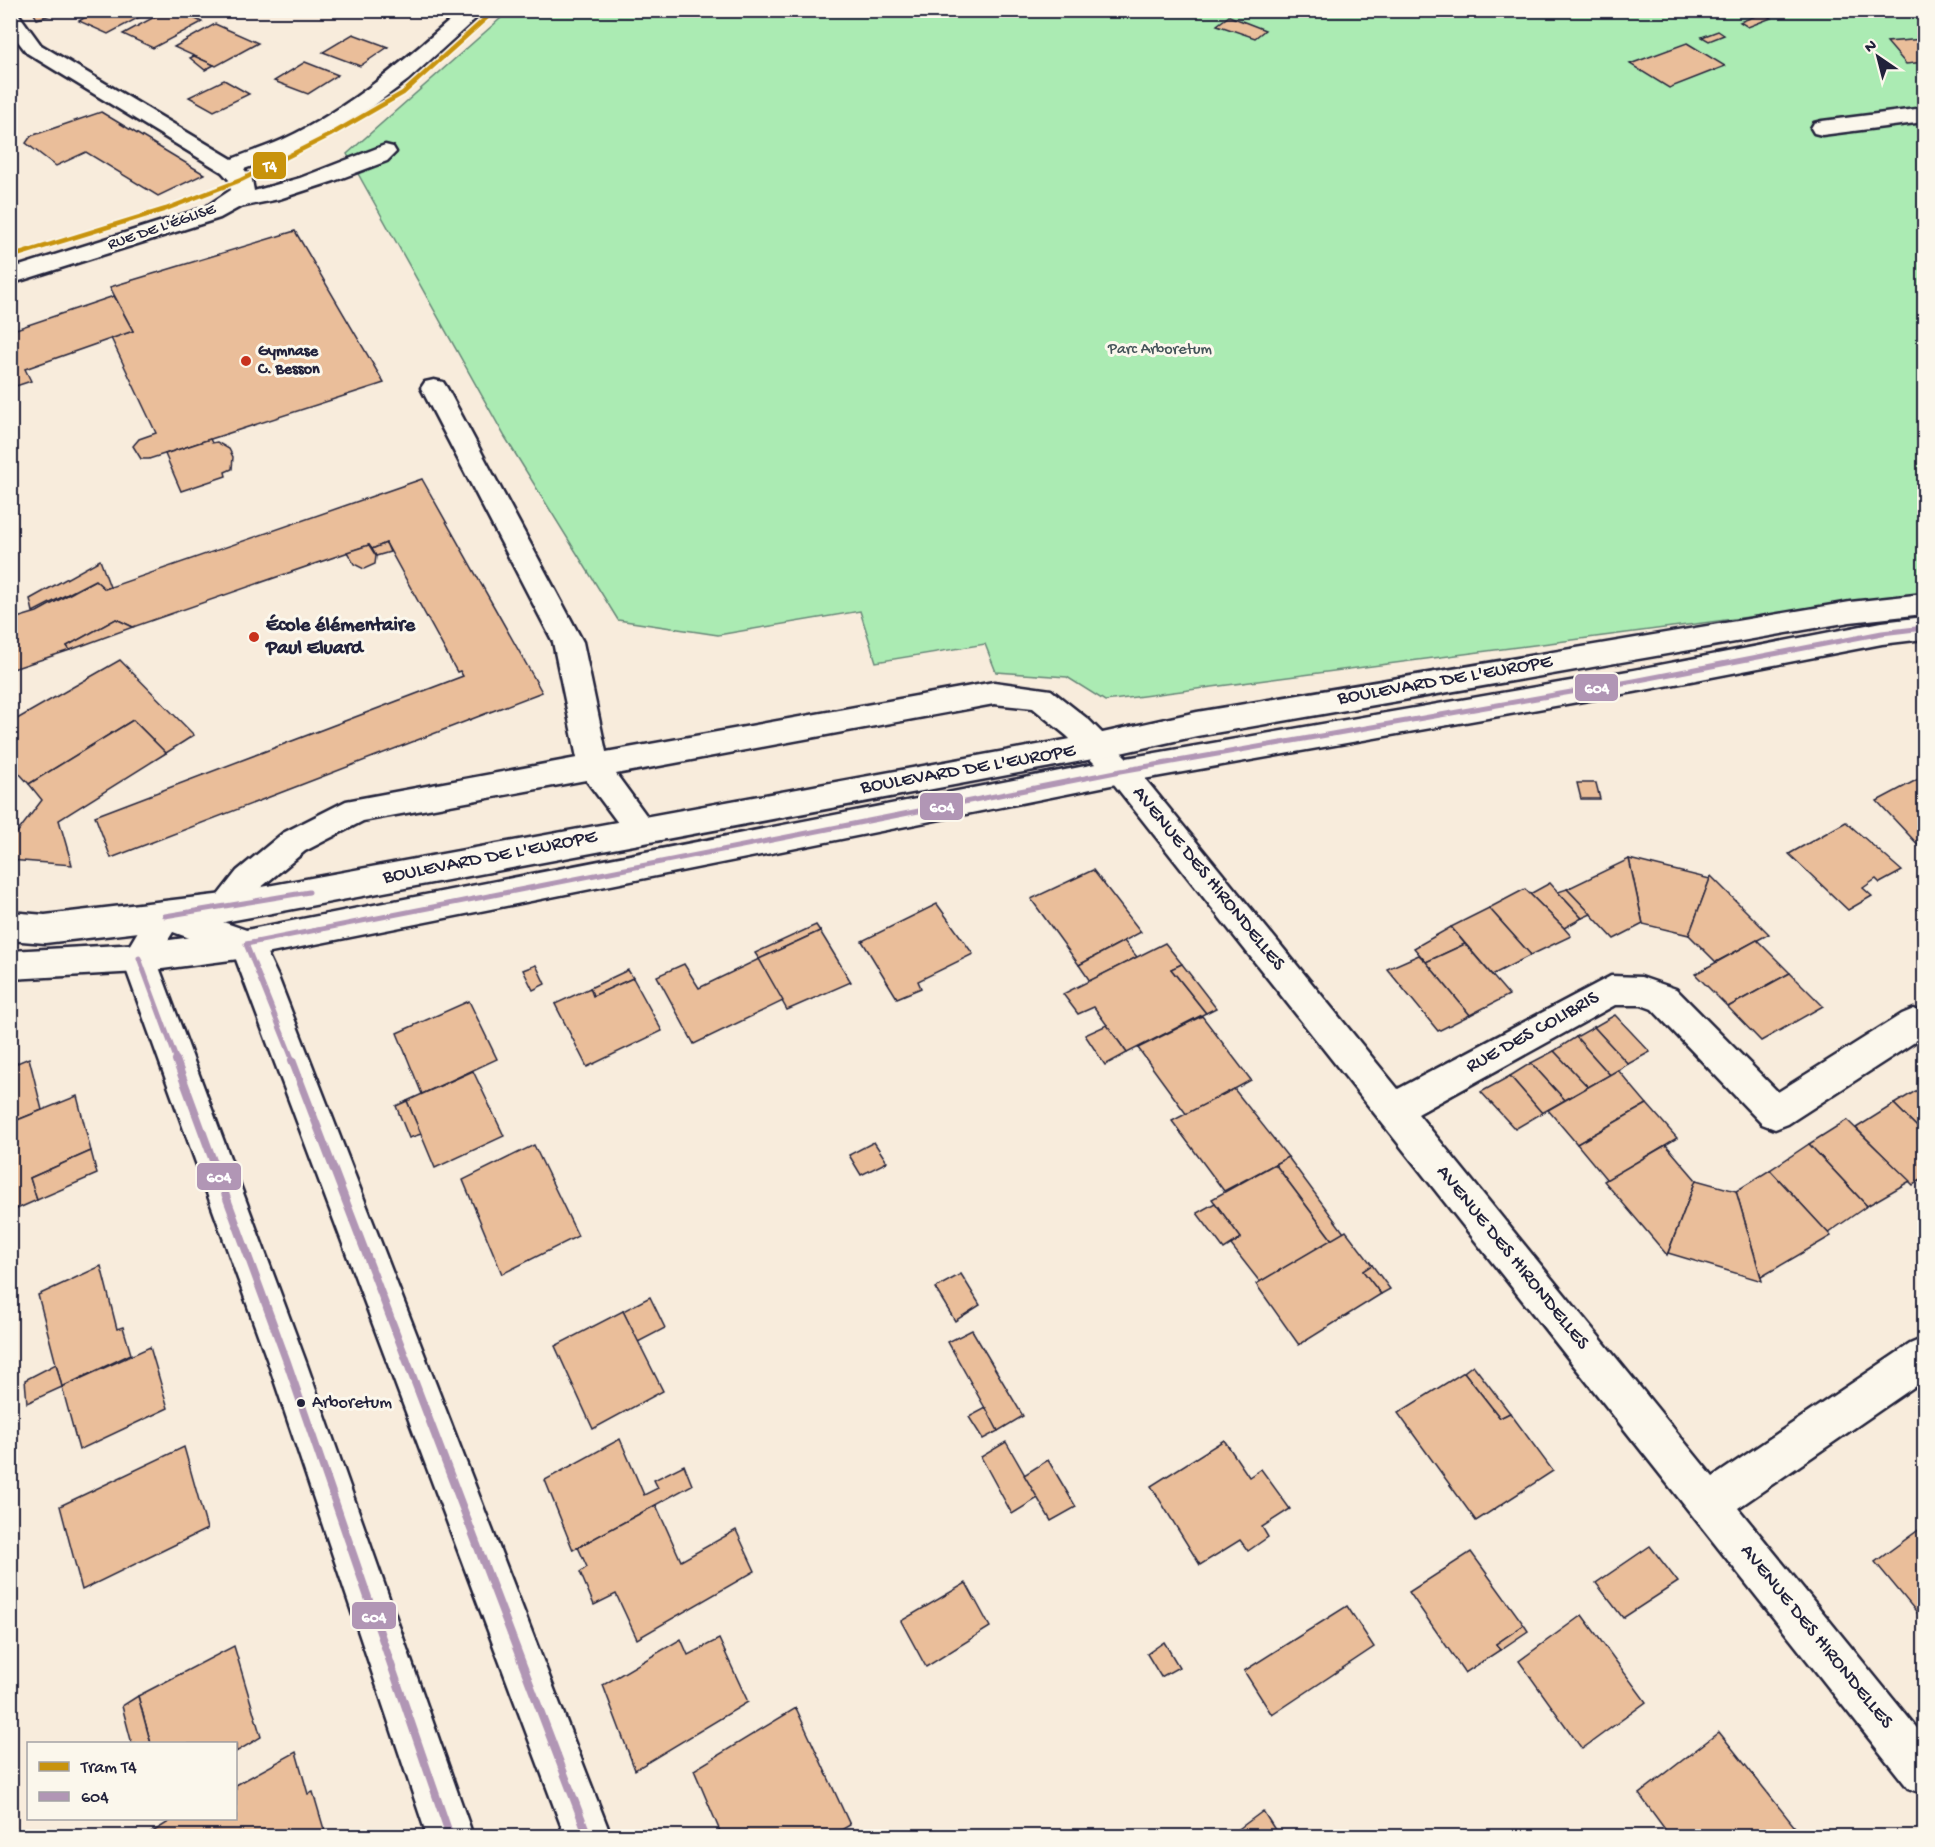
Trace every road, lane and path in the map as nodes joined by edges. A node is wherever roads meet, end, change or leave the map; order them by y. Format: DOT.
graph roads {
  1 [pos="476,10"];
  2 [pos="10,16"];
  3 [pos="1924,115"];
  4 [pos="1822,128"];
  5 [pos="385,152"];
  6 [pos="230,167"];
  7 [pos="234,201"];
  8 [pos="10,277"];
  9 [pos="434,388"];
  10 [pos="1924,604"];
  11 [pos="1924,628"];
  12 [pos="1110,758"];
  13 [pos="594,768"];
  14 [pos="641,830"];
  15 [pos="224,908"];
  16 [pos="165,916"];
  17 [pos="10,926"];
  18 [pos="246,944"];
  19 [pos="139,958"];
  20 [pos="10,965"];
  21 [pos="1914,1024"];
  22 [pos="1393,1110"];
  23 [pos="1924,1357"];
  24 [pos="1709,1504"];
  25 [pos="1924,1772"];
  26 [pos="450,1836"];
  27 [pos="588,1836"];
  1 -- 6 [label="street"];
  2 -- 6 [label="street"];
  3 -- 4 [label="street"];
  5 -- 7 [label="street"];
  6 -- 7 [label="street, RUE DE L'ÉGLISE"];
  7 -- 8 [label="street, RUE DE L'ÉGLISE"];
  9 -- 13 [label="street"];
  10 -- 12 [label="street, BOULEVARD DE L'EUROPE"];
  11 -- 12 [label="street, BOULEVARD DE L'EUROPE"];
  12 -- 13 [label="street, AVENUE DES HIRONDELLES"];
  12 -- 14 [label="street, BOULEVARD DE L'EUROPE"];
  12 -- 18 [label="street, BOULEVARD DE L'EUROPE"];
  12 -- 22 [label="street, AVENUE DES HIRONDELLES"];
  13 -- 14 [label="street"];
  13 -- 15 [label="street, AVENUE DES HIRONDELLES"];
  14 -- 15 [label="street, BOULEVARD DE L'EUROPE"];
  15 -- 16 [label="street, BOULEVARD DE L'EUROPE"];
  16 -- 17 [label="street, BOULEVARD DE L'EUROPE"];
  16 -- 18 [label="street"];
  16 -- 19 [label="street"];
  18 -- 19 [label="street, BOULEVARD DE L'EUROPE"];
  18 -- 27 [label="street"];
  19 -- 20 [label="street, BOULEVARD DE L'EUROPE"];
  19 -- 26 [label="street"];
  21 -- 22 [label="street, RUE DES COLIBRIS"];
  22 -- 24 [label="street, AVENUE DES HIRONDELLES"];
  23 -- 24 [label="street"];
  24 -- 25 [label="street, AVENUE DES HIRONDELLES"];
}
